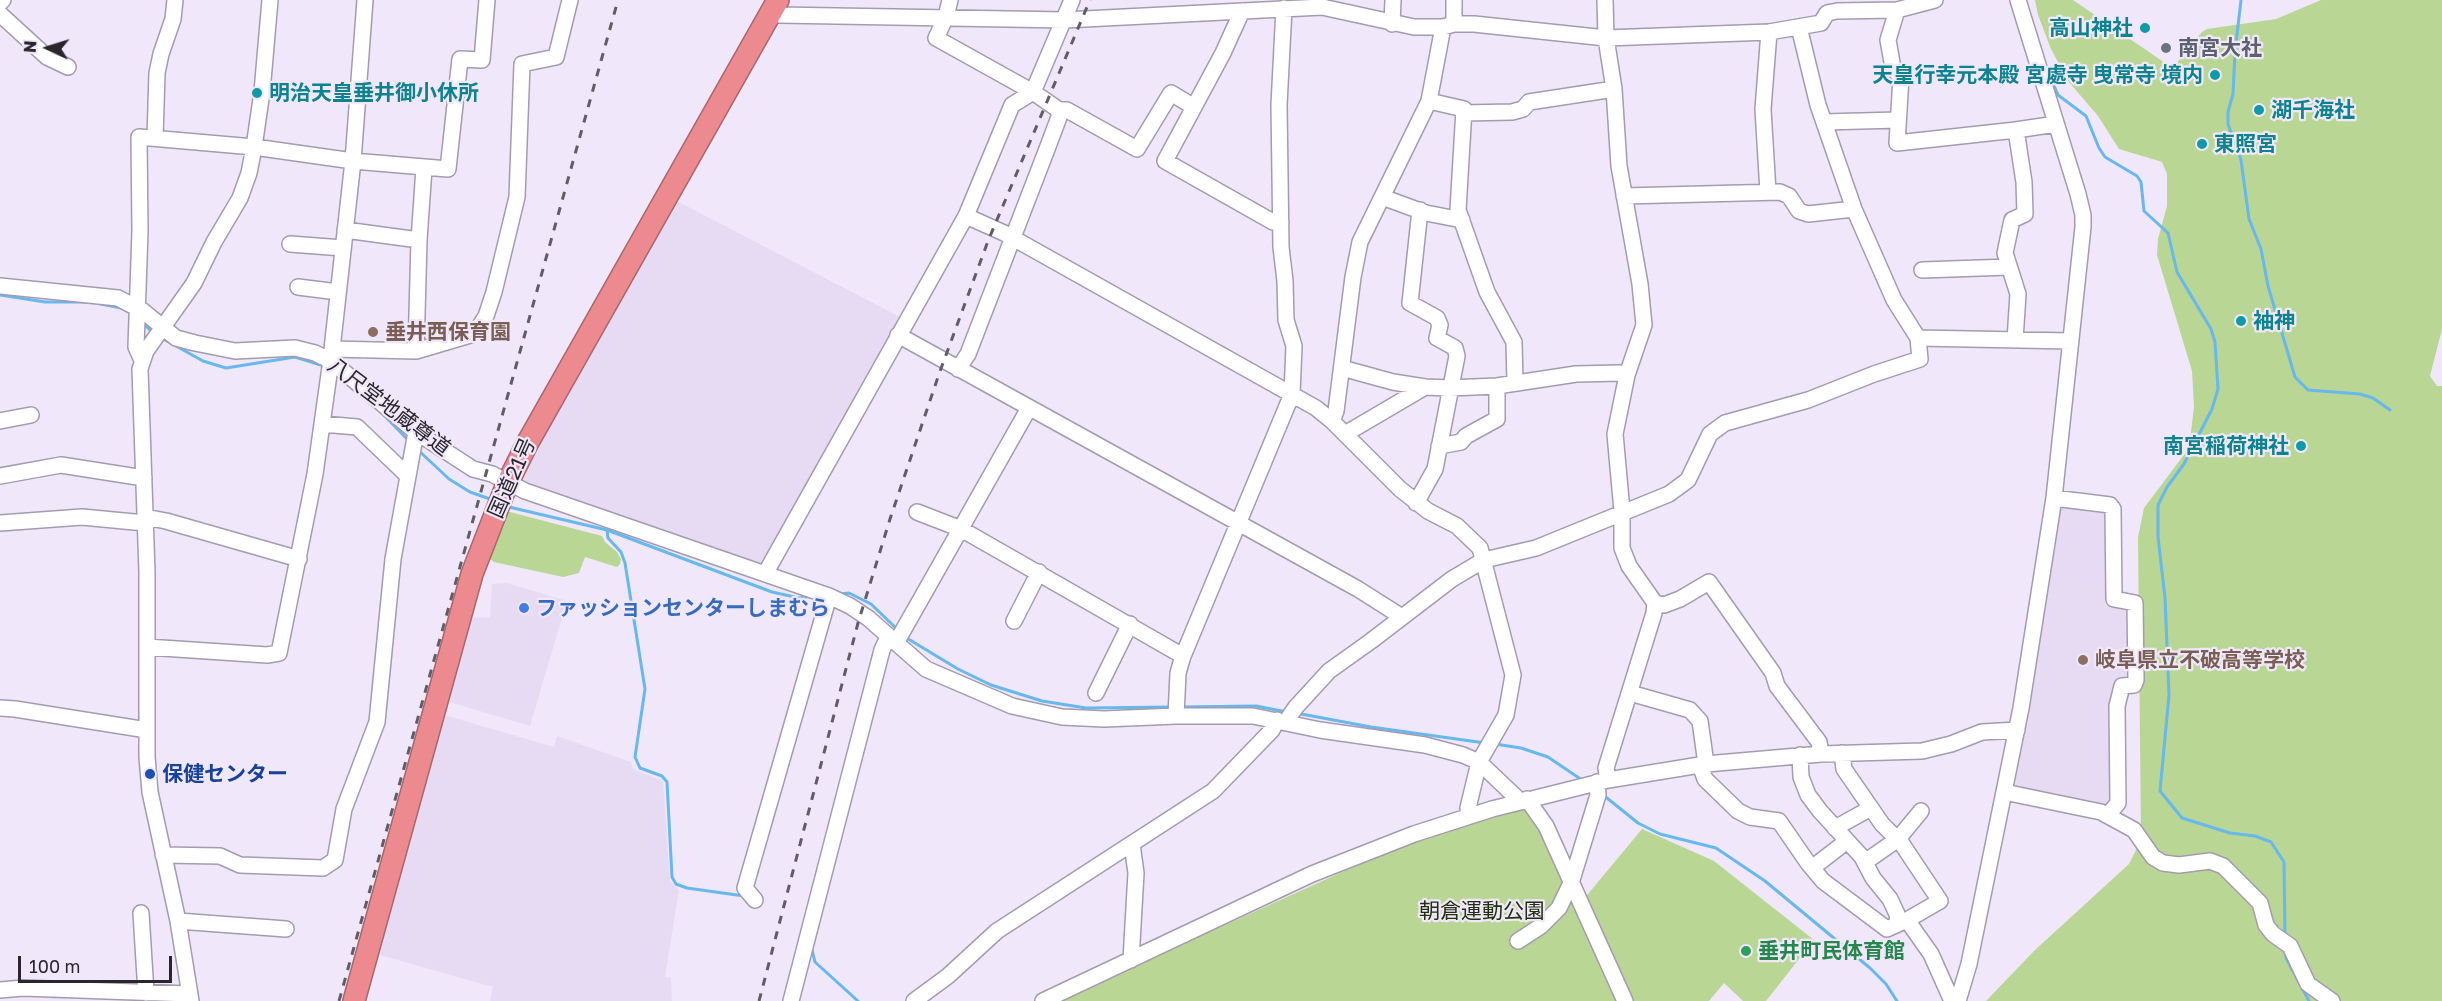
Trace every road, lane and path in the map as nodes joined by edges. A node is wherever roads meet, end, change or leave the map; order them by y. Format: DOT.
graph roads {
  1 [pos="175,0"];
  2 [pos="270,0"];
  3 [pos="365,0"];
  4 [pos="487,0"];
  5 [pos="570,0"];
  6 [pos="950,0"];
  7 [pos="1072,0"];
  8 [pos="1393,0"];
  9 [pos="1454,0"];
  10 [pos="1605,0"];
  11 [pos="1933,0"];
  12 [pos="2018,0"];
  13 [pos="1268,4"];
  14 [pos="775,6"];
  15 [pos="1826,7"];
  16 [pos="1284,8"];
  17 [pos="1897,10"];
  18 [pos="1242,11"];
  19 [pos="0,14"];
  20 [pos="946,17"];
  21 [pos="1065,20"];
  22 [pos="1392,24"];
  23 [pos="1449,26"];
  24 [pos="1799,27"];
  25 [pos="1769,33"];
  26 [pos="1606,38"];
  27 [pos="68,68"];
  28 [pos="1614,89"];
  29 [pos="1033,92"];
  30 [pos="1429,101"];
  31 [pos="1194,107"];
  32 [pos="1059,110"];
  33 [pos="1463,113"];
  34 [pos="1898,120"];
  35 [pos="1824,122"];
  36 [pos="2056,124"];
  37 [pos="2016,130"];
  38 [pos="155,138"];
  39 [pos="254,147"];
  40 [pos="353,161"];
  41 [pos="424,168"];
  42 [pos="1768,192"];
  43 [pos="1624,196"];
  44 [pos="1382,197"];
  45 [pos="1854,209"];
  46 [pos="1420,210"];
  47 [pos="966,216"];
  48 [pos="1462,220"];
  49 [pos="1281,222"];
  50 [pos="345,230"];
  51 [pos="1013,238"];
  52 [pos="419,240"];
  53 [pos="290,244"];
  54 [pos="343,248"];
  55 [pos="2009,267"];
  56 [pos="1922,270"];
  57 [pos="0,286"];
  58 [pos="298,287"];
  59 [pos="338,292"];
  60 [pos="136,307"];
  61 [pos="159,334"];
  62 [pos="898,335"];
  63 [pos="1918,338"];
  64 [pos="2016,340"];
  65 [pos="2071,341"];
  66 [pos="416,351"];
  67 [pos="142,360"];
  68 [pos="330,364"];
  69 [pos="1342,368"];
  70 [pos="958,369"];
  71 [pos="1628,375"];
  72 [pos="1515,383"];
  73 [pos="1497,386"];
  74 [pos="1425,387"];
  75 [pos="1450,388"];
  76 [pos="1292,394"];
  77 [pos="1029,408"];
  78 [pos="31,415"];
  79 [pos="0,421"];
  80 [pos="1332,421"];
  81 [pos="322,424"];
  82 [pos="416,432"];
  83 [pos="1344,434"];
  84 [pos="1439,446"];
  85 [pos="0,476"];
  86 [pos="408,476"];
  87 [pos="144,478"];
  88 [pos="507,484"];
  89 [pos="2054,498"];
  90 [pos="1416,503"];
  91 [pos="1622,511"];
  92 [pos="917,512"];
  93 [pos="145,520"];
  94 [pos="0,524"];
  95 [pos="1239,524"];
  96 [pos="961,529"];
  97 [pos="299,559"];
  98 [pos="1484,560"];
  99 [pos="1039,572"];
  100 [pos="765,574"];
  101 [pos="829,596"];
  102 [pos="1655,603"];
  103 [pos="1402,616"];
  104 [pos="1014,621"];
  105 [pos="1130,624"];
  106 [pos="892,640"];
  107 [pos="147,647"];
  108 [pos="1184,656"];
  109 [pos="1096,693"];
  110 [pos="1630,693"];
  111 [pos="0,708"];
  112 [pos="1176,709"];
  113 [pos="1288,717"];
  114 [pos="147,730"];
  115 [pos="2017,730"];
  116 [pos="1486,750"];
  117 [pos="1842,753"];
  118 [pos="1821,754"];
  119 [pos="1800,755"];
  120 [pos="1703,764"];
  121 [pos="1602,781"];
  122 [pos="2004,792"];
  123 [pos="1524,800"];
  124 [pos="1871,808"];
  125 [pos="1921,811"];
  126 [pos="2108,815"];
  127 [pos="1469,816"];
  128 [pos="1835,828"];
  129 [pos="1898,839"];
  130 [pos="1847,841"];
  131 [pos="1132,844"];
  132 [pos="163,855"];
  133 [pos="1865,862"];
  134 [pos="1812,868"];
  135 [pos="1571,883"];
  136 [pos="755,900"];
  137 [pos="141,913"];
  138 [pos="178,921"];
  139 [pos="1903,921"];
  140 [pos="286,929"];
  141 [pos="1518,942"];
  142 [pos="1131,960"];
  143 [pos="0,990"];
  144 [pos="146,993"];
  145 [pos="23,994"];
  146 [pos="84,996"];
  147 [pos="190,997"];
  148 [pos="354,1001"];
  149 [pos="791,1001"];
  150 [pos="914,1001"];
  151 [pos="1043,1001"];
  152 [pos="1624,1001"];
  153 [pos="1952,1001"];
  154 [pos="1958,1001"];
  155 [pos="2332,1001"];
  1 -- 38 [label="street"];
  2 -- 39 [label="street"];
  3 -- 40 [label="street"];
  4 -- 41 [label="street"];
  5 -- 66 [label="street"];
  6 -- 20 [label="street"];
  7 -- 21 [label="street"];
  8 -- 22 [label="street"];
  9 -- 23 [label="street"];
  10 -- 26 [label="street"];
  11 -- 17 [label="street"];
  12 -- 36 [label="street"];
  13 -- 16 [label="street"];
  13 -- 18 [label="street"];
  14 -- 20 [label="street"];
  14 -- 88 [label="highway, 国道21号"];
  15 -- 17 [label="street"];
  15 -- 24 [label="street"];
  16 -- 22 [label="street"];
  16 -- 49 [label="street"];
  17 -- 34 [label="street"];
  18 -- 21 [label="street"];
  18 -- 31 [label="street"];
  19 -- 27 [label="street"];
  20 -- 21 [label="street"];
  20 -- 29 [label="street"];
  21 -- 29 [label="street"];
  22 -- 23 [label="street"];
  23 -- 26 [label="street"];
  23 -- 30 [label="street"];
  24 -- 25 [label="street"];
  24 -- 35 [label="street"];
  25 -- 26 [label="street"];
  25 -- 42 [label="street"];
  26 -- 28 [label="street"];
  28 -- 33 [label="street"];
  28 -- 43 [label="street"];
  29 -- 32 [label="street"];
  29 -- 47 [label="street"];
  30 -- 33 [label="street"];
  30 -- 44 [label="street"];
  31 -- 32 [label="street"];
  31 -- 49 [label="street"];
  32 -- 51 [label="street"];
  33 -- 48 [label="street"];
  34 -- 35 [label="street"];
  34 -- 37 [label="street"];
  35 -- 45 [label="street"];
  36 -- 37 [label="street"];
  36 -- 65 [label="street"];
  37 -- 55 [label="street"];
  38 -- 39 [label="street"];
  38 -- 60 [label="street"];
  39 -- 40 [label="street"];
  39 -- 61 [label="street"];
  40 -- 41 [label="street"];
  40 -- 50 [label="street"];
  41 -- 52 [label="street"];
  42 -- 43 [label="street"];
  42 -- 45 [label="street"];
  43 -- 71 [label="street"];
  44 -- 46 [label="street"];
  44 -- 69 [label="street"];
  45 -- 63 [label="street"];
  46 -- 48 [label="street"];
  46 -- 75 [label="street"];
  47 -- 51 [label="street"];
  47 -- 62 [label="street"];
  48 -- 72 [label="street"];
  49 -- 76 [label="street"];
  50 -- 52 [label="street"];
  50 -- 54 [label="street"];
  51 -- 70 [label="street"];
  51 -- 76 [label="street"];
  52 -- 66 [label="street"];
  53 -- 54 [label="street"];
  54 -- 59 [label="street"];
  55 -- 56 [label="street"];
  55 -- 64 [label="street"];
  57 -- 60 [label="street, 八尺堂地蔵尊道"];
  58 -- 59 [label="street"];
  59 -- 68 [label="street"];
  60 -- 61 [label="street, 八尺堂地蔵尊道"];
  60 -- 67 [label="street"];
  61 -- 67 [label="street"];
  61 -- 68 [label="street, 八尺堂地蔵尊道"];
  62 -- 70 [label="street"];
  62 -- 100 [label="street"];
  63 -- 64 [label="street"];
  63 -- 91 [label="street"];
  64 -- 65 [label="street"];
  65 -- 89 [label="street"];
  66 -- 68 [label="street"];
  67 -- 87 [label="street"];
  68 -- 81 [label="street"];
  68 -- 82 [label="street, 八尺堂地蔵尊道"];
  69 -- 74 [label="street"];
  69 -- 80 [label="street"];
  70 -- 77 [label="street"];
  71 -- 72 [label="street"];
  71 -- 91 [label="street"];
  72 -- 73 [label="street"];
  73 -- 75 [label="street"];
  73 -- 84 [label="street"];
  74 -- 75 [label="street"];
  74 -- 83 [label="street"];
  75 -- 84 [label="street"];
  76 -- 80 [label="street"];
  76 -- 95 [label="street"];
  77 -- 95 [label="street"];
  77 -- 96 [label="street"];
  78 -- 79 [label="street"];
  80 -- 83 [label="street"];
  81 -- 86 [label="street"];
  81 -- 97 [label="street"];
  82 -- 86 [label="street"];
  82 -- 88 [label="street, 八尺堂地蔵尊道"];
  83 -- 90 [label="street"];
  84 -- 90 [label="street"];
  85 -- 87 [label="street"];
  86 -- 132 [label="street"];
  87 -- 93 [label="street"];
  88 -- 100 [label="street, 八尺堂地蔵尊道"];
  88 -- 148 [label="highway, 国道21号"];
  89 -- 115 [label="street"];
  89 -- 126 [label="street"];
  90 -- 98 [label="street"];
  91 -- 98 [label="street"];
  91 -- 102 [label="street"];
  92 -- 96 [label="street"];
  93 -- 94 [label="street"];
  93 -- 97 [label="street"];
  93 -- 107 [label="street"];
  95 -- 103 [label="street"];
  95 -- 108 [label="street"];
  96 -- 99 [label="street"];
  96 -- 106 [label="street"];
  97 -- 107 [label="street"];
  98 -- 103 [label="street"];
  98 -- 116 [label="street"];
  99 -- 104 [label="street"];
  99 -- 105 [label="street"];
  100 -- 101 [label="street, 八尺堂地蔵尊道"];
  101 -- 106 [label="street, 八尺堂地蔵尊道"];
  101 -- 136 [label="street"];
  102 -- 110 [label="street"];
  102 -- 118 [label="street"];
  103 -- 113 [label="street"];
  105 -- 108 [label="street"];
  105 -- 109 [label="street"];
  106 -- 112 [label="street, 八尺堂地蔵尊道"];
  106 -- 149 [label="street"];
  107 -- 114 [label="street"];
  108 -- 112 [label="street"];
  110 -- 120 [label="street"];
  110 -- 121 [label="street"];
  111 -- 114 [label="street"];
  112 -- 113 [label="street, 八尺堂地蔵尊道"];
  113 -- 116 [label="street, 八尺堂地蔵尊道"];
  113 -- 131 [label="street"];
  114 -- 132 [label="street"];
  115 -- 117 [label="street"];
  115 -- 122 [label="street"];
  116 -- 123 [label="street"];
  116 -- 127 [label="street"];
  117 -- 118 [label="street"];
  117 -- 124 [label="street"];
  118 -- 119 [label="street"];
  119 -- 120 [label="street"];
  119 -- 128 [label="street"];
  120 -- 121 [label="street"];
  120 -- 134 [label="street"];
  121 -- 123 [label="street"];
  121 -- 135 [label="street"];
  122 -- 126 [label="street"];
  122 -- 154 [label="street"];
  123 -- 127 [label="street"];
  123 -- 135 [label="street"];
  124 -- 128 [label="street"];
  124 -- 129 [label="street"];
  125 -- 129 [label="street"];
  126 -- 155 [label="street"];
  127 -- 142 [label="street"];
  128 -- 130 [label="street"];
  129 -- 133 [label="street"];
  129 -- 139 [label="street"];
  130 -- 133 [label="street"];
  130 -- 134 [label="street"];
  131 -- 142 [label="street"];
  131 -- 150 [label="street"];
  132 -- 138 [label="street"];
  133 -- 139 [label="street"];
  134 -- 139 [label="street"];
  135 -- 141 [label="street"];
  135 -- 152 [label="street"];
  137 -- 144 [label="street"];
  138 -- 140 [label="street"];
  138 -- 147 [label="street"];
  139 -- 153 [label="street"];
  142 -- 151 [label="street"];
  143 -- 145 [label="street"];
  144 -- 146 [label="street"];
  144 -- 147 [label="street"];
  145 -- 146 [label="street"];
}
